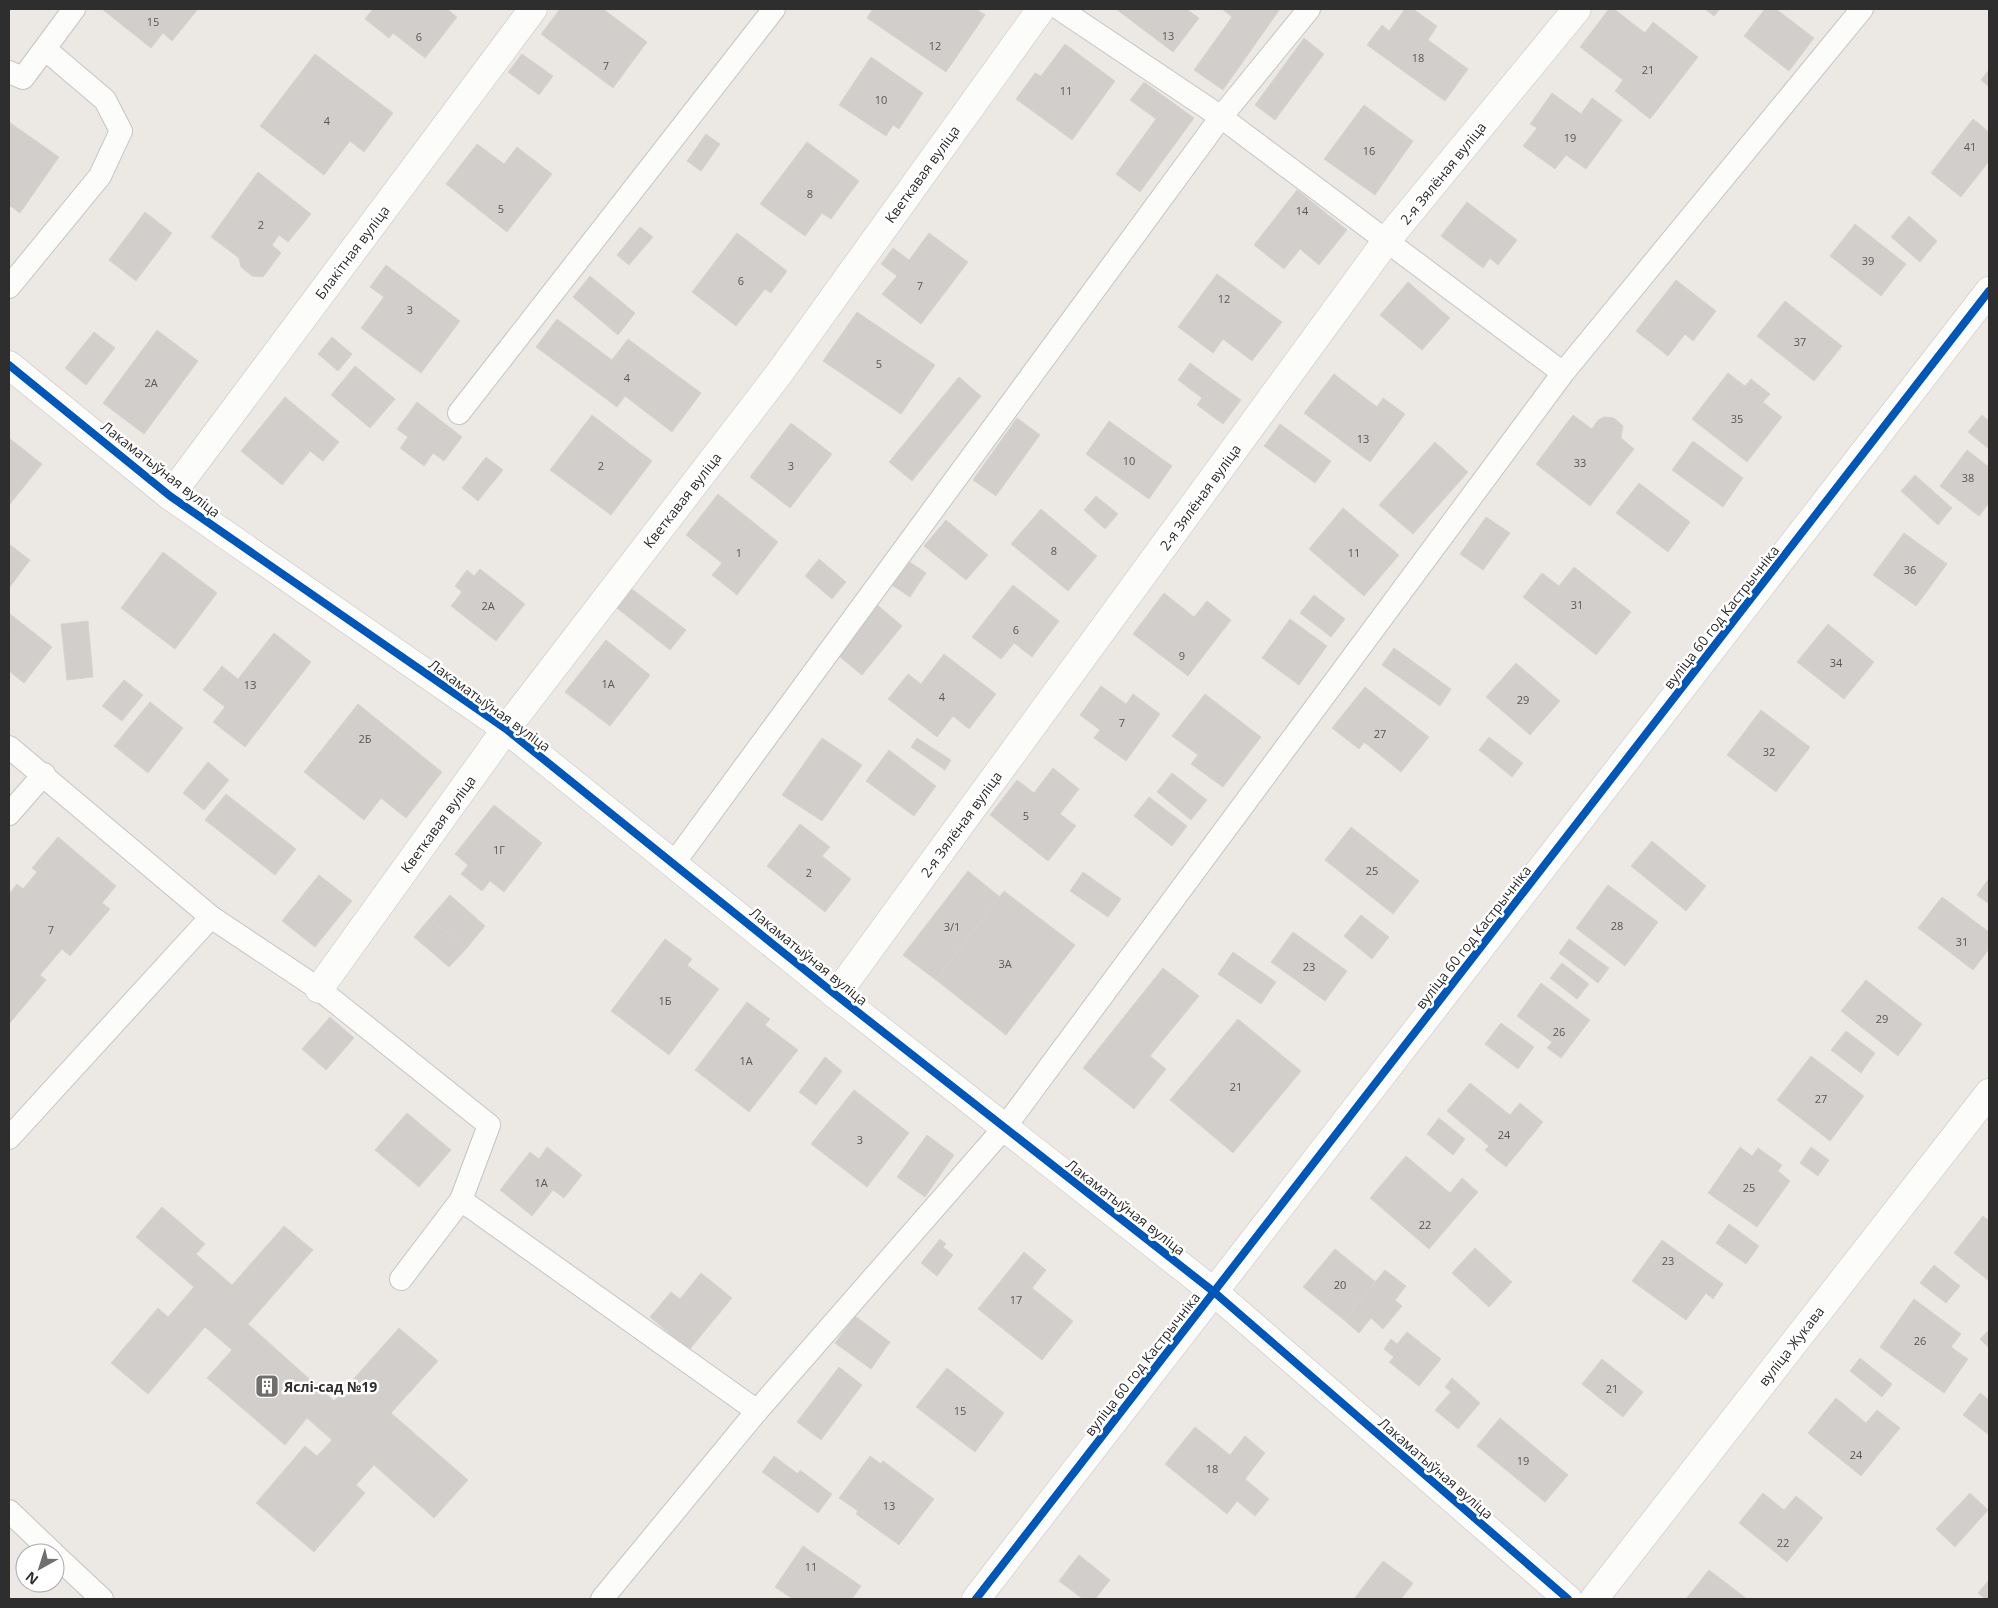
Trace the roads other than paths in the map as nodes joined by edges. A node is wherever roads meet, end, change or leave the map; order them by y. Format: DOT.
graph roads {
  1 [pos="74,9"];
  2 [pos="533,9"];
  3 [pos="774,9"];
  4 [pos="1041,9"];
  5 [pos="1060,9"];
  6 [pos="1308,9"];
  7 [pos="1577,9"];
  8 [pos="1862,9"];
  9 [pos="45,49"];
  10 [pos="9,72"];
  11 [pos="1221,117"];
  12 [pos="1387,240"];
  13 [pos="9,287"];
  14 [pos="1989,291"];
  15 [pos="9,365"];
  16 [pos="1563,373"];
  17 [pos="459,413"];
  18 [pos="170,496"];
  19 [pos="506,729"];
  20 [pos="9,747"];
  21 [pos="44,774"];
  22 [pos="9,814"];
  23 [pos="674,863"];
  24 [pos="211,917"];
  25 [pos="319,989"];
  26 [pos="836,995"];
  27 [pos="1989,1093"];
  28 [pos="1005,1127"];
  29 [pos="9,1138"];
  30 [pos="461,1200"];
  31 [pos="401,1280"];
  32 [pos="1214,1292"];
  33 [pos="757,1411"];
  34 [pos="9,1511"];
  35 [pos="42,1543"];
  36 [pos="65,1564"];
  37 [pos="102,1599"];
  38 [pos="602,1599"];
  39 [pos="976,1599"];
  40 [pos="1568,1599"];
  41 [pos="1594,1599"];
  1 -- 9 [label="lane"];
  2 -- 18 [label="street, Блакітная вуліца"];
  3 -- 17 [label="lane"];
  4 -- 19 [label="street, Кветкавая вуліца"];
  5 -- 11 [label="lane"];
  6 -- 11 [label="lane"];
  7 -- 12 [label="street, 2-я Зялёная вуліца"];
  8 -- 16 [label="lane"];
  9 -- 10 [label="lane"];
  9 -- 13 [label="lane"];
  11 -- 12 [label="lane"];
  11 -- 23 [label="lane"];
  12 -- 16 [label="lane"];
  12 -- 26 [label="street, 2-я Зялёная вуліца"];
  14 -- 32 [label="street, вуліца 60 год Кастрычніка"];
  15 -- 18 [label="street, Лакаматыўная вуліца"];
  16 -- 28 [label="lane"];
  18 -- 19 [label="street, Лакаматыўная вуліца"];
  19 -- 23 [label="street, Лакаматыўная вуліца"];
  19 -- 25 [label="street, Кветкавая вуліца"];
  20 -- 21 [label="lane"];
  21 -- 22 [label="lane"];
  21 -- 24 [label="lane"];
  23 -- 26 [label="street, Лакаматыўная вуліца"];
  24 -- 25 [label="lane"];
  24 -- 29 [label="lane"];
  25 -- 30 [label="lane"];
  26 -- 28 [label="street, Лакаматыўная вуліца"];
  27 -- 41 [label="street, вуліца Жукава"];
  28 -- 32 [label="street, Лакаматыўная вуліца"];
  28 -- 33 [label="lane"];
  30 -- 31 [label="lane"];
  30 -- 33 [label="lane"];
  32 -- 39 [label="street, вуліца 60 год Кастрычніка"];
  32 -- 40 [label="street, Лакаматыўная вуліца"];
  33 -- 38 [label="lane"];
  34 -- 35 [label="lane"];
  36 -- 37 [label="lane"];
}
